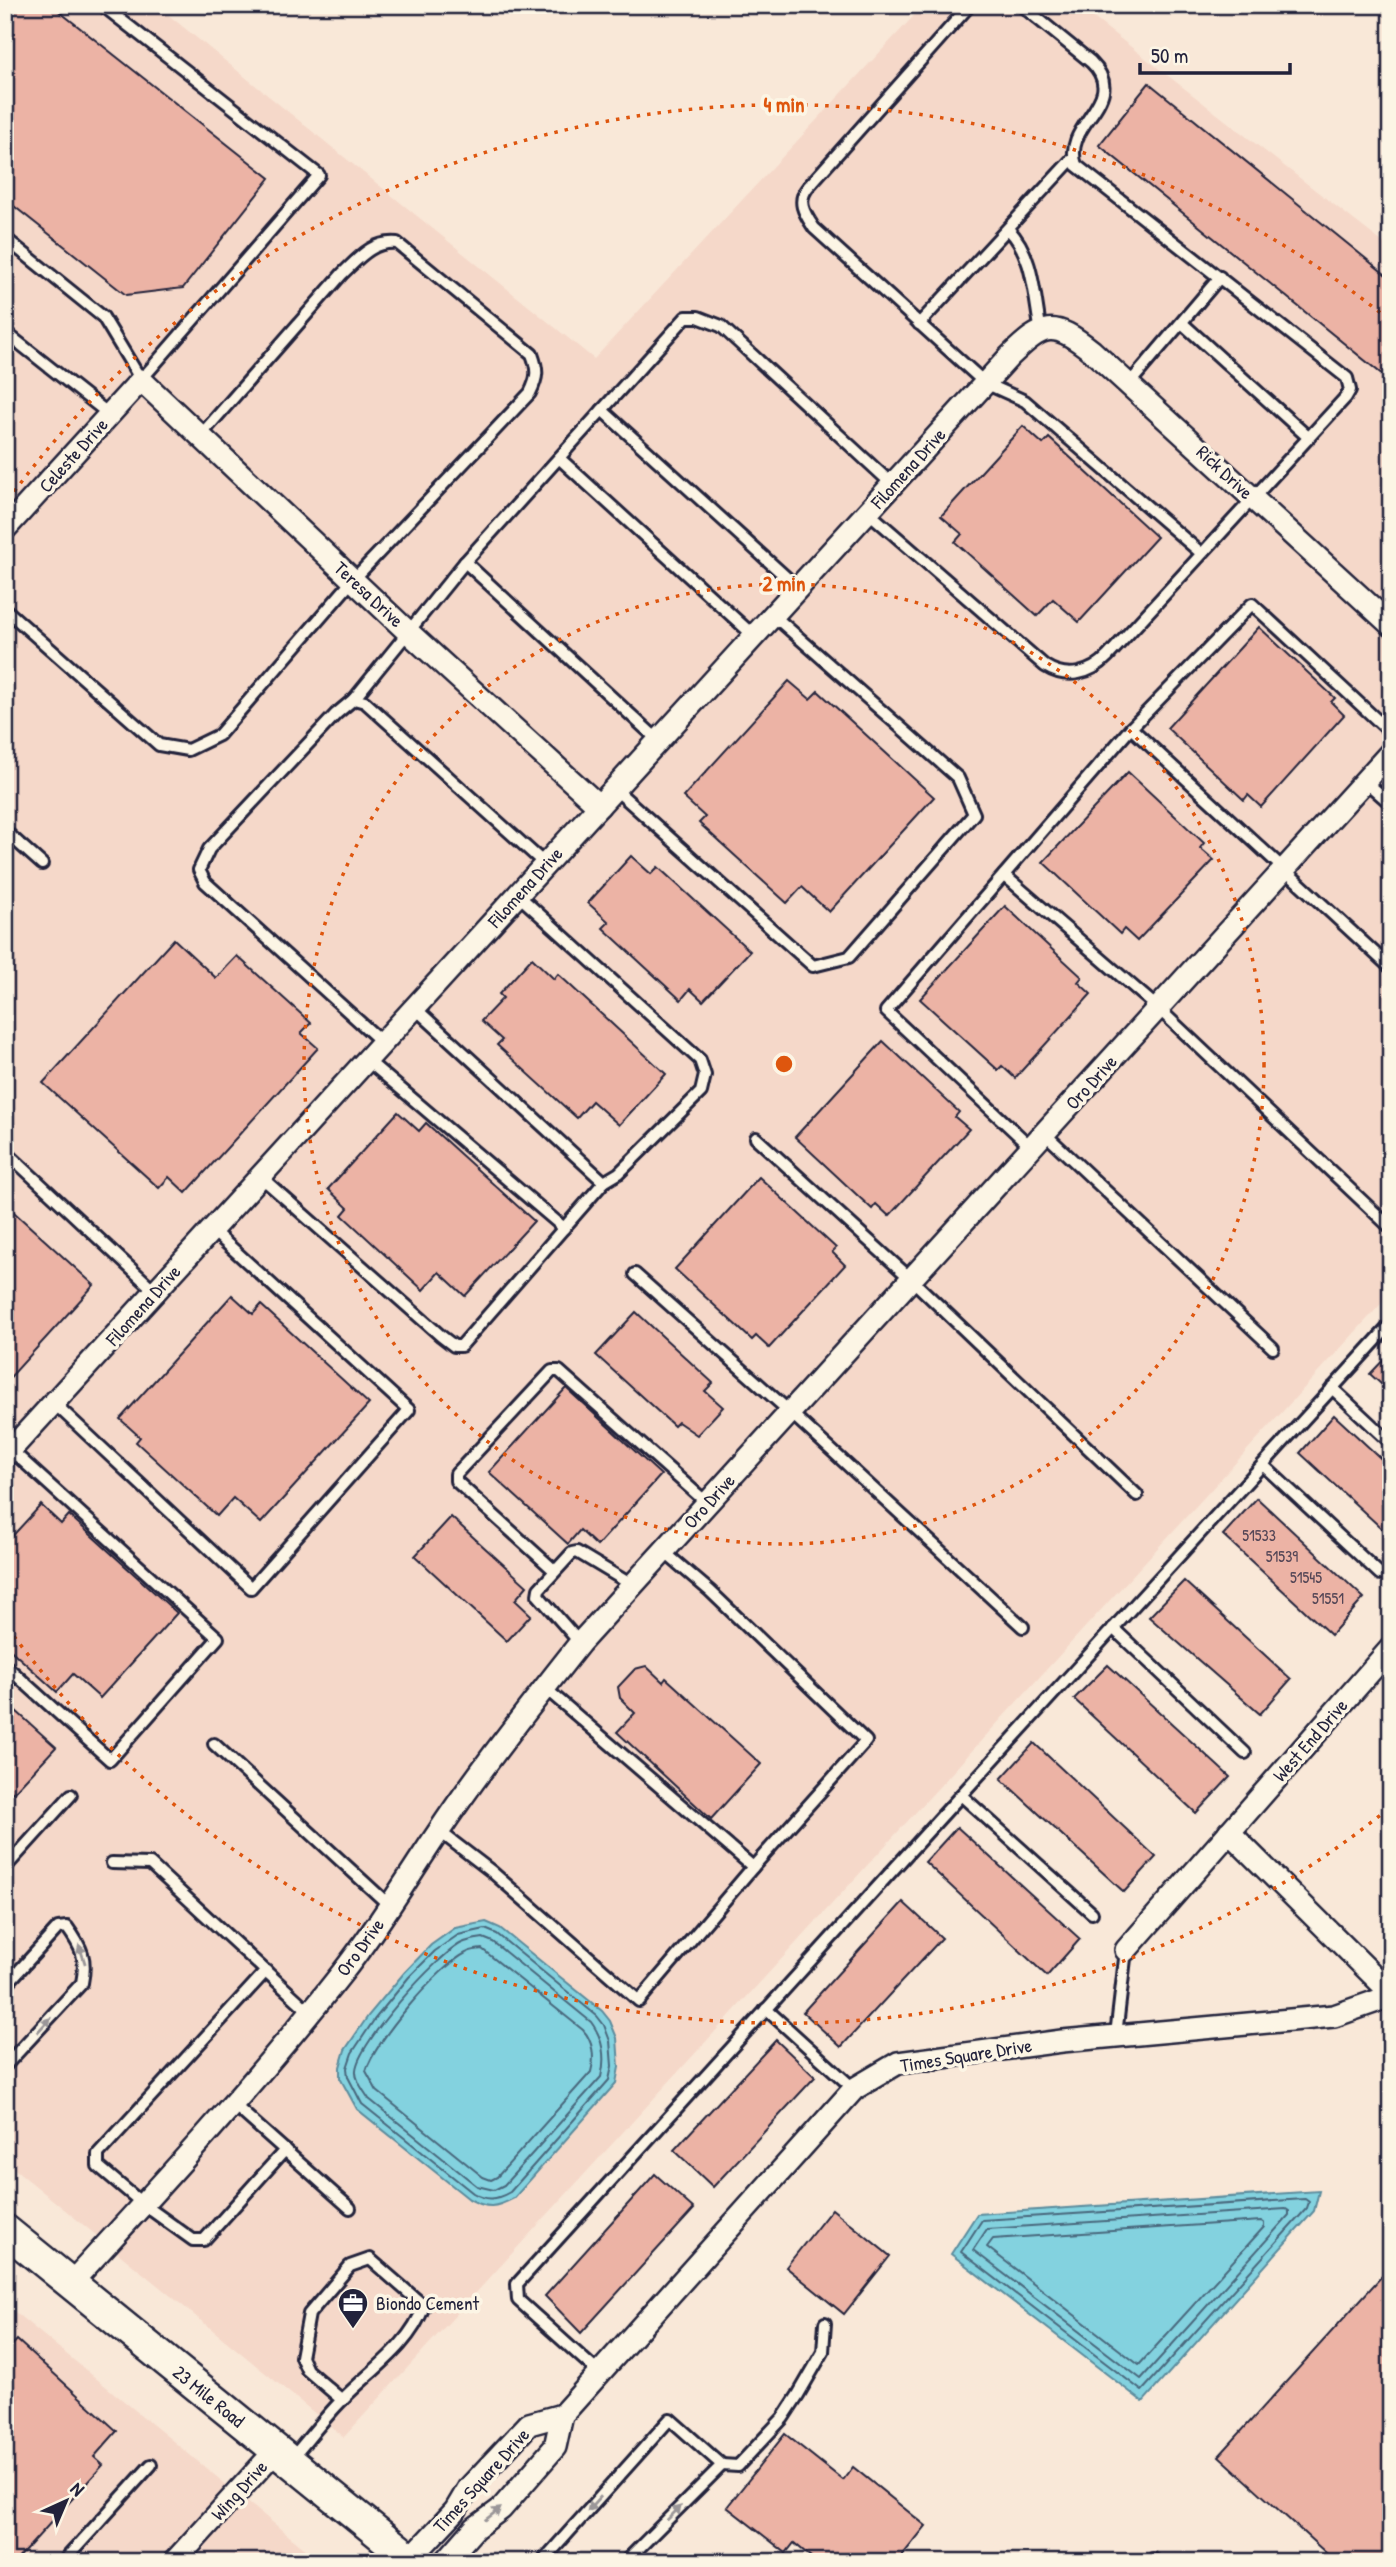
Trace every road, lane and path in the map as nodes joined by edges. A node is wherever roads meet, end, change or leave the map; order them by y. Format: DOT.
graph roads {
  1 [pos="102,5"];
  2 [pos="970,5"];
  3 [pos="1021,5"];
  4 [pos="1073,158"];
  5 [pos="1007,229"];
  6 [pos="5,238"];
  7 [pos="1220,277"];
  8 [pos="1182,323"];
  9 [pos="919,324"];
  10 [pos="1047,330"];
  11 [pos="5,332"];
  12 [pos="141,380"];
  13 [pos="985,383"];
  14 [pos="1129,384"];
  15 [pos="602,410"];
  16 [pos="110,415"];
  17 [pos="200,436"];
  18 [pos="1308,437"];
  19 [pos="559,458"];
  20 [pos="892,485"];
  21 [pos="1252,497"];
  22 [pos="867,512"];
  23 [pos="5,529"];
  24 [pos="1201,553"];
  25 [pos="465,562"];
  26 [pos="353,580"];
  27 [pos="798,588"];
  28 [pos="5,609"];
  29 [pos="773,615"];
  30 [pos="1389,620"];
  31 [pos="407,631"];
  32 [pos="754,636"];
  33 [pos="354,699"];
  34 [pos="1131,728"];
  35 [pos="1391,733"];
  36 [pos="659,741"];
  37 [pos="1391,752"];
  38 [pos="1365,781"];
  39 [pos="615,789"];
  40 [pos="1391,804"];
  41 [pos="599,806"];
  42 [pos="5,831"];
  43 [pos="42,864"];
  44 [pos="546,865"];
  45 [pos="1284,869"];
  46 [pos="1004,875"];
  47 [pos="518,895"];
  48 [pos="1391,968"];
  49 [pos="415,1008"];
  50 [pos="1158,1008"];
  51 [pos="383,1043"];
  52 [pos="367,1060"];
  53 [pos="756,1138"];
  54 [pos="1037,1140"];
  55 [pos="5,1151"];
  56 [pos="261,1177"];
  57 [pos="604,1182"];
  58 [pos="564,1228"];
  59 [pos="1391,1228"];
  60 [pos="212,1230"];
  61 [pos="635,1274"];
  62 [pos="911,1279"];
  63 [pos="156,1292"];
  64 [pos="1391,1324"];
  65 [pos="1273,1348"];
  66 [pos="1332,1388"];
  67 [pos="54,1403"];
  68 [pos="790,1412"];
  69 [pos="1391,1443"];
  70 [pos="8,1453"];
  71 [pos="1263,1465"];
  72 [pos="1137,1495"];
  73 [pos="707,1503"];
  74 [pos="663,1551"];
  75 [pos="555,1571"];
  76 [pos="1380,1574"];
  77 [pos="632,1585"];
  78 [pos="1023,1627"];
  79 [pos="1113,1629"];
  80 [pos="580,1643"];
  81 [pos="1391,1648"];
  82 [pos="5,1665"];
  83 [pos="545,1688"];
  84 [pos="214,1744"];
  85 [pos="1245,1753"];
  86 [pos="71,1795"];
  87 [pos="961,1795"];
  88 [pos="439,1831"];
  89 [pos="1229,1832"];
  90 [pos="7,1863"];
  91 [pos="112,1863"];
  92 [pos="753,1867"];
  93 [pos="390,1906"];
  94 [pos="1092,1913"];
  95 [pos="1126,1950"];
  96 [pos="266,1971"];
  97 [pos="5,1986"];
  98 [pos="1391,1994"];
  99 [pos="766,2009"];
  100 [pos="310,2012"];
  101 [pos="1116,2035"];
  102 [pos="5,2066"];
  103 [pos="854,2089"];
  104 [pos="232,2103"];
  105 [pos="285,2150"];
  106 [pos="143,2204"];
  107 [pos="350,2208"];
  108 [pos="5,2230"];
  109 [pos="70,2284"];
  110 [pos="825,2323"];
  111 [pos="599,2373"];
  112 [pos="342,2400"];
  113 [pos="562,2415"];
  114 [pos="283,2456"];
  115 [pos="151,2465"];
  116 [pos="722,2465"];
  117 [pos="488,2468"];
  118 [pos="515,2493"];
  119 [pos="412,2560"];
  120 [pos="63,2562"];
  121 [pos="174,2562"];
  122 [pos="445,2562"];
  123 [pos="542,2562"];
  124 [pos="625,2562"];
  1 -- 12 [label="lane"];
  2 -- 9 [label="lane"];
  3 -- 4 [label="lane"];
  4 -- 5 [label="lane"];
  4 -- 7 [label="lane"];
  5 -- 9 [label="lane"];
  5 -- 10 [label="lane"];
  6 -- 12 [label="lane"];
  7 -- 8 [label="lane"];
  7 -- 18 [label="lane"];
  8 -- 14 [label="lane"];
  8 -- 18 [label="lane"];
  9 -- 13 [label="lane"];
  10 -- 13 [label="street, Filomena Drive"];
  10 -- 14 [label="street, Rick Drive"];
  11 -- 16 [label="lane"];
  12 -- 16 [label="street, Celeste Drive"];
  12 -- 17 [label="street, Teresa Drive"];
  13 -- 20 [label="street, Filomena Drive"];
  13 -- 24 [label="lane"];
  14 -- 21 [label="street, Rick Drive"];
  15 -- 19 [label="lane"];
  15 -- 20 [label="lane"];
  15 -- 27 [label="lane"];
  16 -- 23 [label="street, Celeste Drive"];
  17 -- 26 [label="street, Teresa Drive"];
  17 -- 26 [label="lane"];
  18 -- 21 [label="lane"];
  19 -- 25 [label="lane"];
  19 -- 32 [label="lane"];
  20 -- 22 [label="street, Filomena Drive"];
  21 -- 24 [label="lane"];
  21 -- 30 [label="street, Rick Drive"];
  22 -- 24 [label="lane"];
  22 -- 27 [label="street, Filomena Drive"];
  25 -- 31 [label="lane"];
  25 -- 36 [label="lane"];
  26 -- 28 [label="lane"];
  26 -- 31 [label="street, Teresa Drive"];
  27 -- 29 [label="street, Filomena Drive"];
  29 -- 32 [label="street, Filomena Drive"];
  29 -- 39 [label="lane"];
  31 -- 33 [label="lane"];
  31 -- 41 [label="street, Teresa Drive"];
  32 -- 36 [label="street, Filomena Drive"];
  33 -- 44 [label="lane"];
  33 -- 51 [label="lane"];
  34 -- 35 [label="lane"];
  34 -- 45 [label="lane"];
  34 -- 46 [label="lane"];
  36 -- 39 [label="street, Filomena Drive"];
  37 -- 38 [label="street, Oro Drive"];
  38 -- 40 [label="lane"];
  38 -- 45 [label="street, Oro Drive"];
  39 -- 41 [label="street, Filomena Drive"];
  41 -- 44 [label="street, Filomena Drive"];
  42 -- 43 [label="lane"];
  44 -- 47 [label="street, Filomena Drive"];
  45 -- 48 [label="lane"];
  45 -- 50 [label="street, Oro Drive"];
  46 -- 50 [label="lane"];
  46 -- 54 [label="lane"];
  47 -- 49 [label="street, Filomena Drive"];
  47 -- 57 [label="lane"];
  49 -- 51 [label="street, Filomena Drive"];
  49 -- 57 [label="lane"];
  50 -- 54 [label="street, Oro Drive"];
  50 -- 59 [label="lane"];
  51 -- 52 [label="street, Filomena Drive"];
  52 -- 56 [label="street, Filomena Drive"];
  52 -- 58 [label="lane"];
  53 -- 62 [label="lane"];
  54 -- 62 [label="street, Oro Drive"];
  54 -- 65 [label="lane"];
  55 -- 63 [label="lane"];
  56 -- 58 [label="lane"];
  56 -- 60 [label="street, Filomena Drive"];
  57 -- 58 [label="lane"];
  60 -- 63 [label="street, Filomena Drive"];
  60 -- 67 [label="lane"];
  61 -- 68 [label="lane"];
  62 -- 68 [label="street, Oro Drive"];
  62 -- 72 [label="lane"];
  63 -- 67 [label="street, Filomena Drive"];
  64 -- 66 [label="lane"];
  66 -- 69 [label="lane"];
  66 -- 71 [label="lane"];
  67 -- 70 [label="street, Filomena Drive"];
  68 -- 73 [label="street, Oro Drive"];
  68 -- 78 [label="lane"];
  70 -- 82 [label="lane"];
  71 -- 76 [label="lane"];
  71 -- 79 [label="lane"];
  73 -- 74 [label="street, Oro Drive"];
  73 -- 75 [label="lane"];
  74 -- 77 [label="street, Oro Drive"];
  74 -- 92 [label="lane"];
  75 -- 77 [label="lane"];
  75 -- 80 [label="lane"];
  77 -- 80 [label="street, Oro Drive"];
  79 -- 85 [label="lane"];
  79 -- 87 [label="lane"];
  80 -- 83 [label="street, Oro Drive"];
  81 -- 89 [label="street, West End Drive"];
  83 -- 88 [label="street, Oro Drive"];
  83 -- 92 [label="lane"];
  84 -- 93 [label="lane"];
  86 -- 90 [label="lane"];
  87 -- 94 [label="lane"];
  87 -- 99 [label="lane"];
  88 -- 92 [label="lane"];
  88 -- 93 [label="street, Oro Drive"];
  89 -- 95 [label="street, West End Drive"];
  89 -- 98 [label="street"];
  91 -- 96 [label="lane"];
  93 -- 100 [label="street, Oro Drive"];
  95 -- 101 [label="lane"];
  96 -- 100 [label="lane"];
  96 -- 106 [label="lane"];
  102 -- 97 [label="lane, one-way"];
  98 -- 101 [label="street, Times Square Drive"];
  99 -- 103 [label="lane"];
  99 -- 111 [label="lane"];
  100 -- 104 [label="street, Oro Drive"];
  101 -- 103 [label="street, Times Square Drive"];
  103 -- 111 [label="street, Times Square Drive"];
  104 -- 105 [label="lane"];
  104 -- 106 [label="street, Oro Drive"];
  105 -- 106 [label="lane"];
  105 -- 107 [label="lane"];
  106 -- 109 [label="street, Oro Drive"];
  108 -- 109 [label="main road, 23 Mile Road"];
  109 -- 114 [label="main road, 23 Mile Road"];
  110 -- 116 [label="lane"];
  111 -- 113 [label="street, Times Square Drive"];
  112 -- 112 [label="lane"];
  112 -- 114 [label="lane"];
  113 -- 117 [label="street, Times Square Drive"];
  113 -- 118 [label="street, Times Square Drive"];
  114 -- 119 [label="main road, 23 Mile Road"];
  114 -- 121 [label="street, Wing Drive"];
  115 -- 120 [label="lane"];
  116 -- 123 [label="lane, one-way"];
  124 -- 116 [label="lane, one-way"];
  117 -- 118 [label="street"];
  117 -- 119 [label="street, Times Square Drive"];
  122 -- 118 [label="street, Times Square Drive, one-way"];
}
